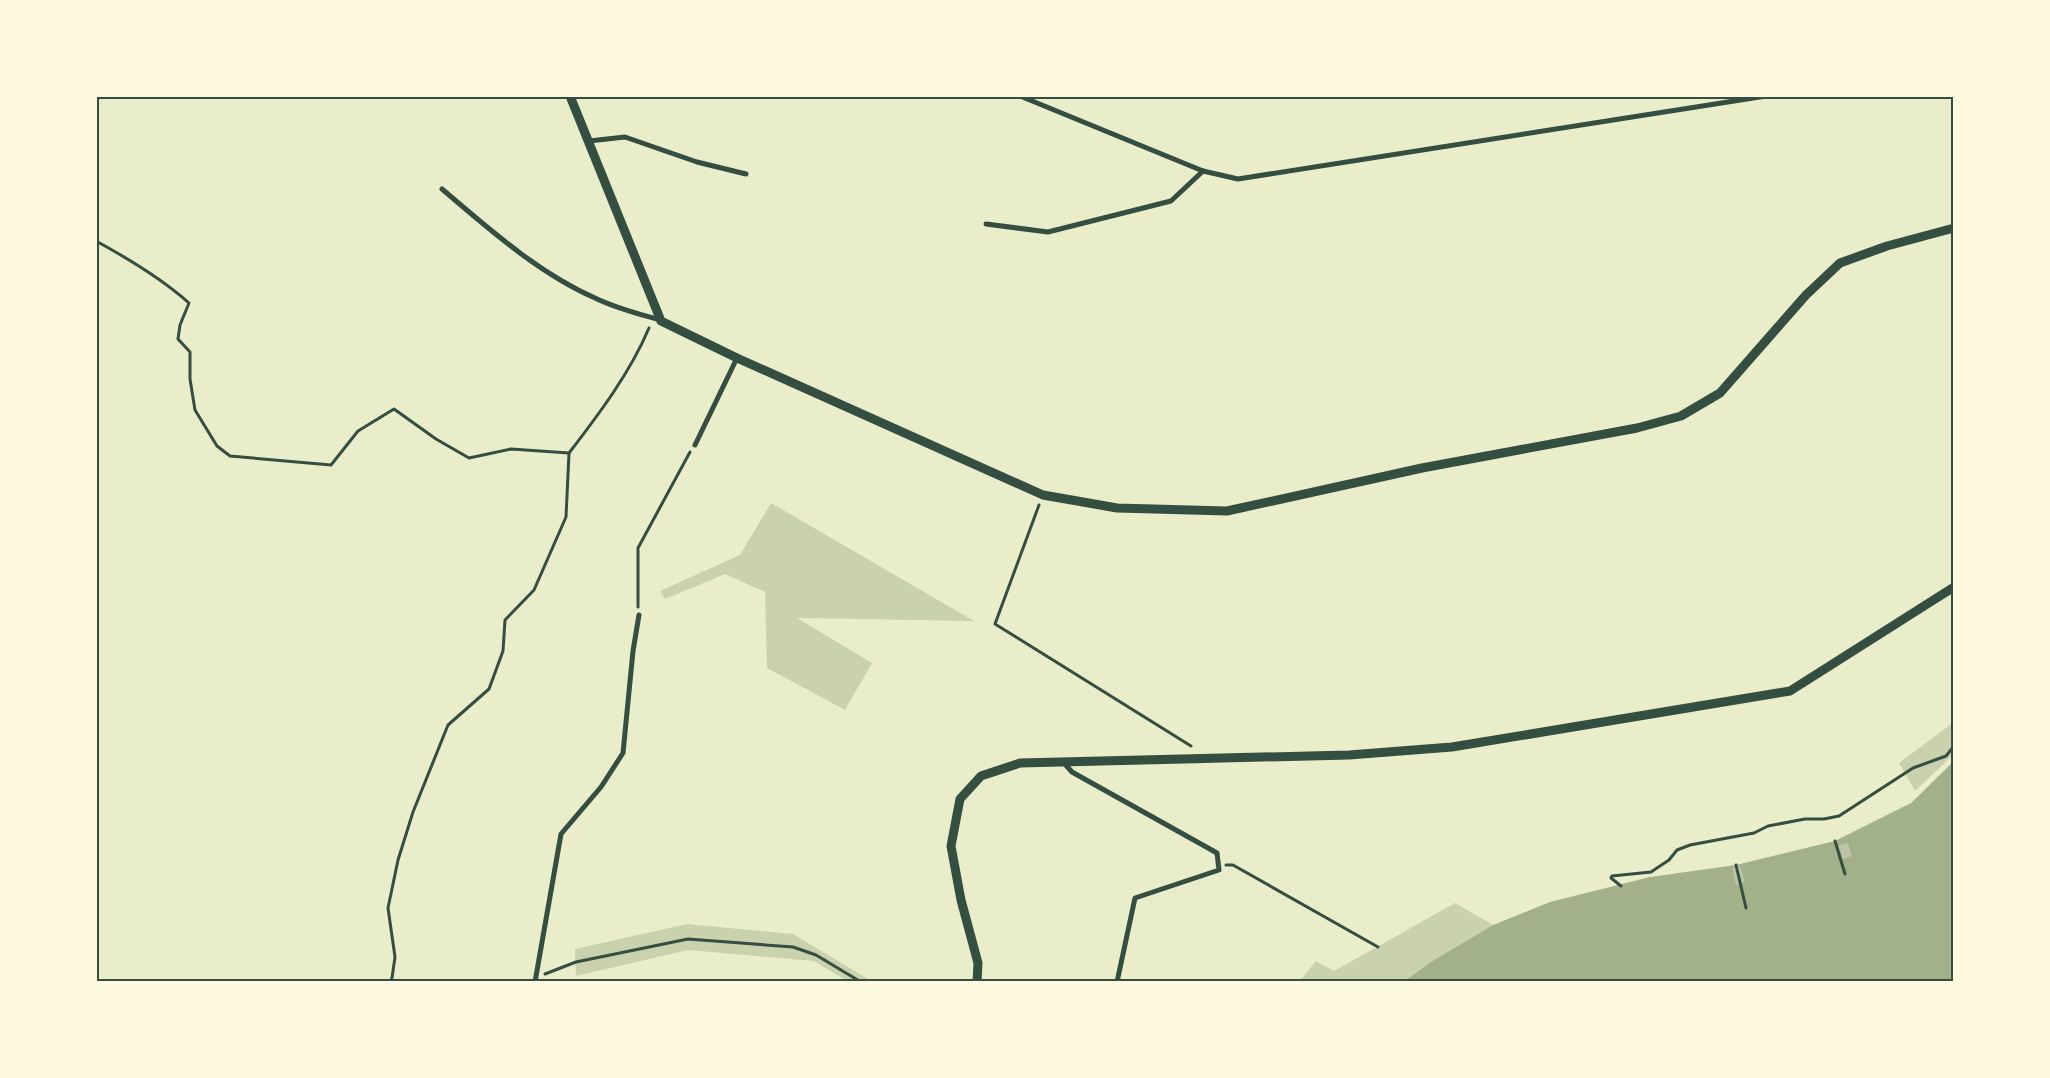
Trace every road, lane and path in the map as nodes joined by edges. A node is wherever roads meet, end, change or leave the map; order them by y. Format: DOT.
graph roads {
  1 [pos="570,96"];
  2 [pos="1020,96"];
  3 [pos="1766,96"];
  4 [pos="589,141"];
  5 [pos="1203,170"];
  6 [pos="746,174"];
  7 [pos="442,189"];
  8 [pos="986,224"];
  9 [pos="1954,228"];
  10 [pos="96,241"];
  11 [pos="657,319"];
  12 [pos="737,358"];
  13 [pos="695,445"];
  14 [pos="569,453"];
  15 [pos="1043,495"];
  16 [pos="1954,587"];
  17 [pos="639,615"];
  18 [pos="1954,746"];
  19 [pos="1211,759"];
  20 [pos="1062,761"];
  21 [pos="1835,841"];
  22 [pos="1218,865"];
  23 [pos="1736,865"];
  24 [pos="1845,874"];
  25 [pos="1622,886"];
  26 [pos="1746,908"];
  27 [pos="1378,947"];
  28 [pos="535,980"];
  29 [pos="390,982"];
  30 [pos="861,982"];
  31 [pos="977,982"];
  32 [pos="1117,982"];
  1 -- 4 [label="street"];
  2 -- 5 [label="street"];
  3 -- 5 [label="street"];
  4 -- 6 [label="street"];
  4 -- 11 [label="street"];
  5 -- 8 [label="street"];
  7 -- 11 [label="street"];
  9 -- 15 [label="street"];
  10 -- 14 [label="path"];
  11 -- 12 [label="street"];
  11 -- 14 [label="path"];
  12 -- 13 [label="street"];
  12 -- 15 [label="street"];
  13 -- 17 [label="path"];
  14 -- 29 [label="path"];
  15 -- 19 [label="path"];
  16 -- 19 [label="street"];
  17 -- 28 [label="street"];
  18 -- 25 [label="path"];
  19 -- 20 [label="street"];
  20 -- 22 [label="street"];
  20 -- 31 [label="street"];
  21 -- 24 [label="path"];
  22 -- 27 [label="path"];
  22 -- 32 [label="street"];
  23 -- 26 [label="path"];
  28 -- 30 [label="path"];
}
